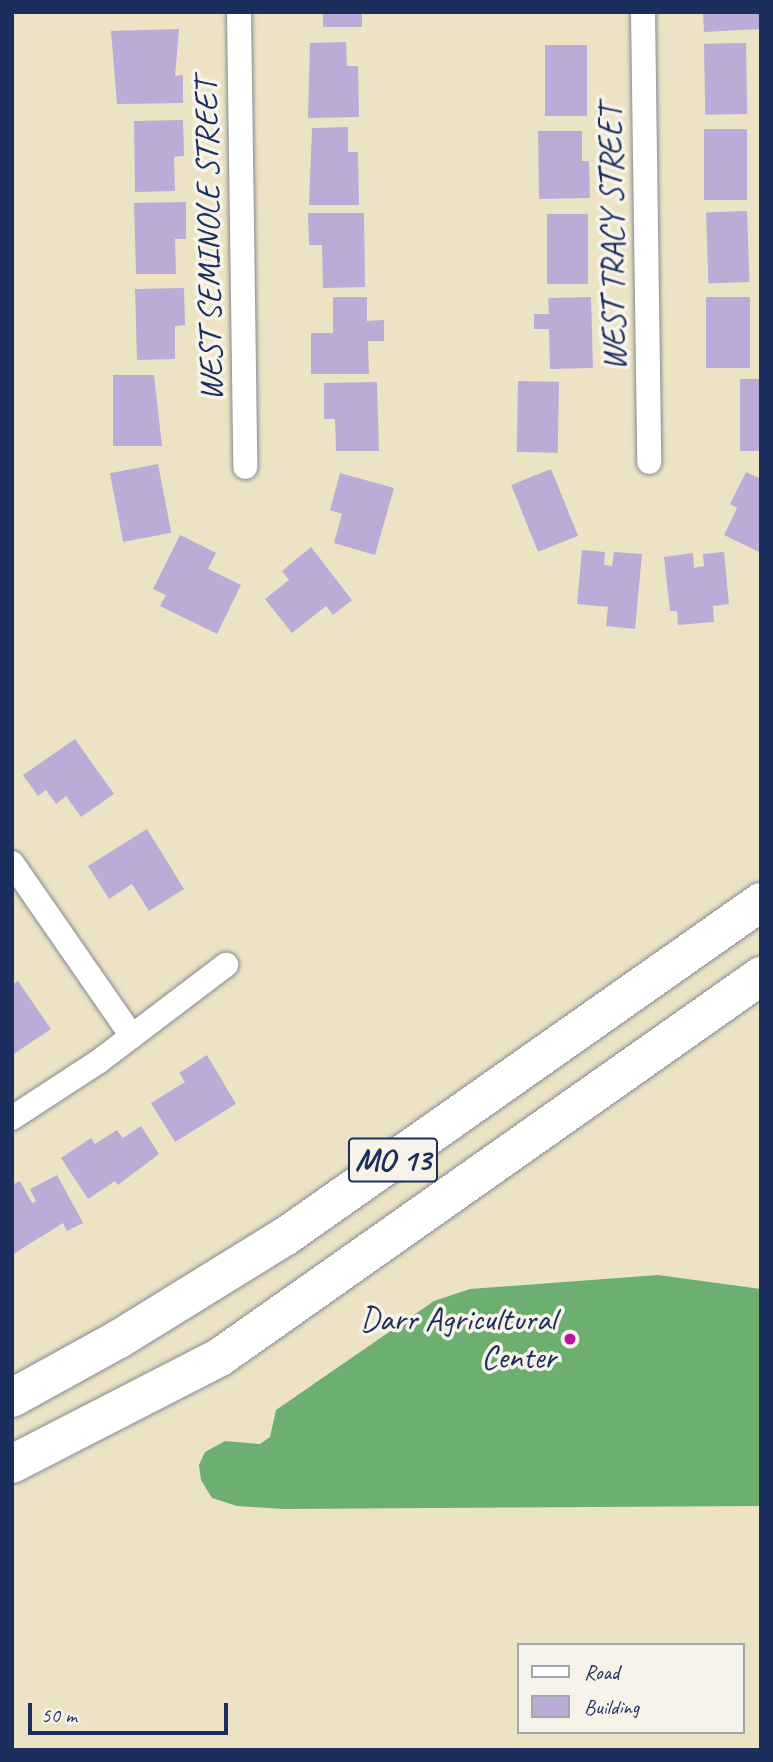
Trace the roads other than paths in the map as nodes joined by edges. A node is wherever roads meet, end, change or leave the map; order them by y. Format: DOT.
graph roads {
  1 [pos="239,12"];
  2 [pos="643,12"];
  3 [pos="649,462"];
  4 [pos="245,467"];
  5 [pos="12,863"];
  6 [pos="761,902"];
  7 [pos="226,965"];
  8 [pos="761,976"];
  9 [pos="132,1036"];
  10 [pos="12,1118"];
  11 [pos="12,1398"];
  12 [pos="12,1464"];
  1 -- 4 [label="street, WEST SEMINOLE STREET"];
  2 -- 3 [label="street, WEST TRACY STREET"];
  5 -- 9 [label="street"];
  6 -- 11 [label="main road, MO 13"];
  7 -- 9 [label="street"];
  8 -- 12 [label="main road, MO 13"];
  9 -- 10 [label="street"];
}
